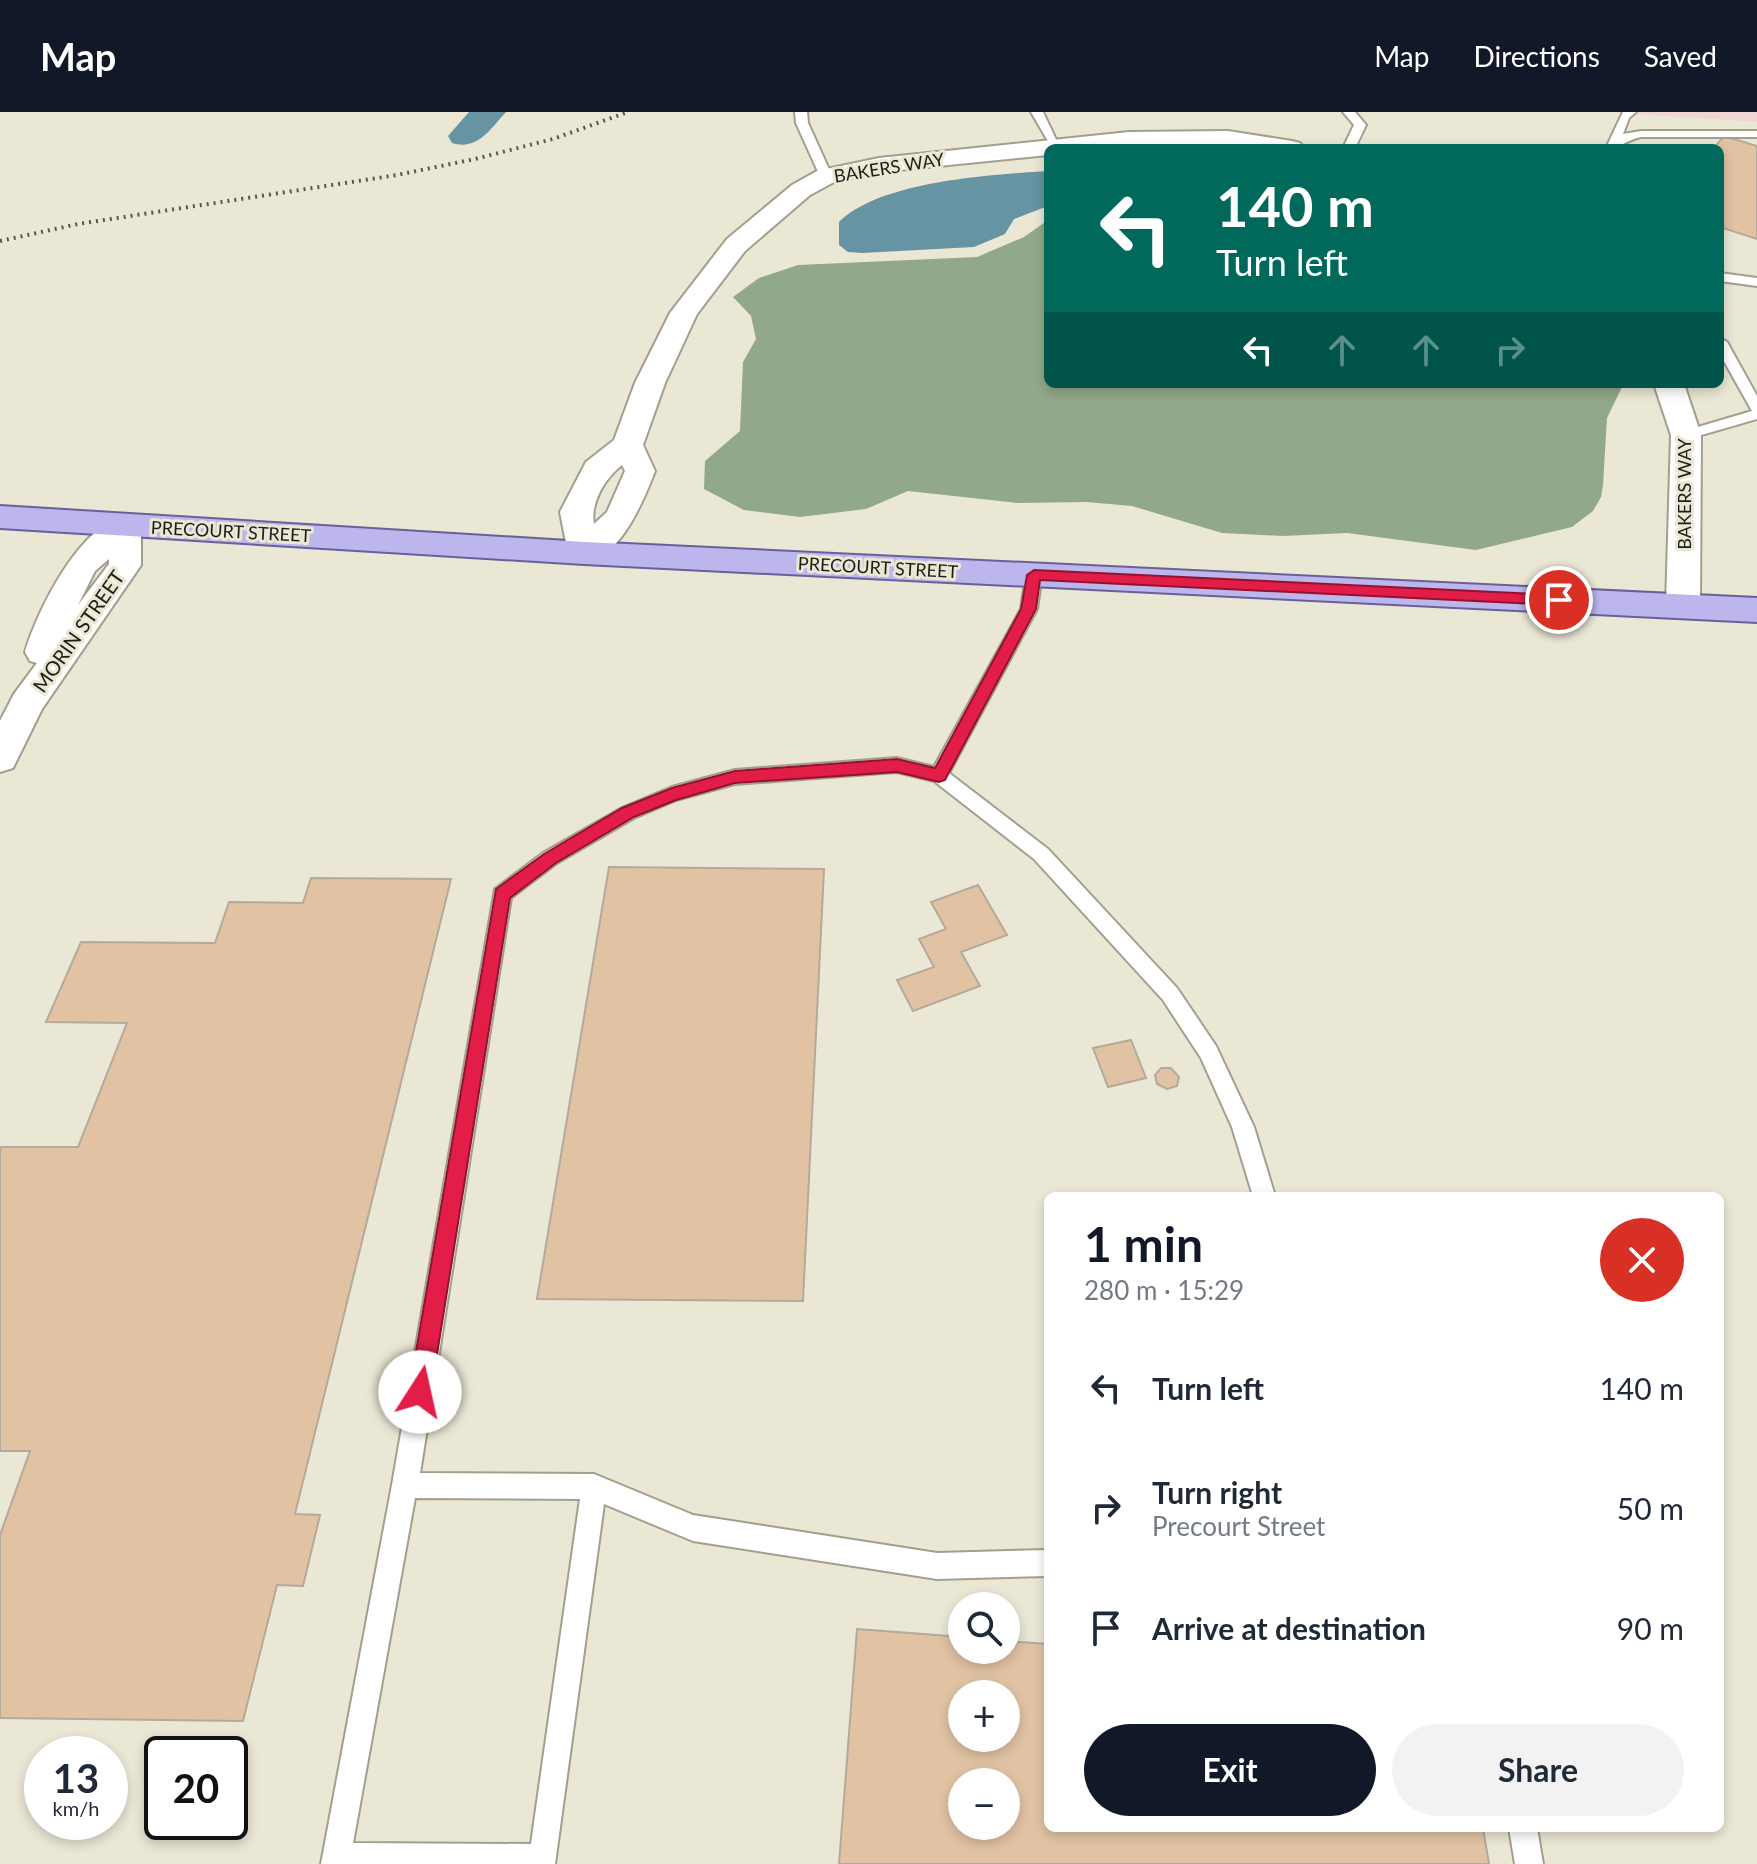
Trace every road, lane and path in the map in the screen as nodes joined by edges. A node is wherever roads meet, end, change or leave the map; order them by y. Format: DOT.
graph roads {
  1 [pos="801,112"];
  2 [pos="1037,112"];
  3 [pos="1349,112"];
  4 [pos="1630,112"];
  5 [pos="1757,134"];
  6 [pos="1055,144"];
  7 [pos="1077,144"];
  8 [pos="1270,144"];
  9 [pos="1351,144"];
  10 [pos="1614,144"];
  11 [pos="1616,144"];
  12 [pos="1044,147"];
  13 [pos="826,176"];
  14 [pos="1724,278"];
  15 [pos="1757,282"];
  16 [pos="1724,349"];
  17 [pos="1670,388"];
  18 [pos="1757,408"];
  19 [pos="1757,414"];
  20 [pos="1686,435"];
  21 [pos="628,445"];
  22 [pos="0,517"];
  23 [pos="125,525"];
  24 [pos="584,553"];
  25 [pos="1034,575"];
  26 [pos="1683,606"];
  27 [pos="1757,610"];
  28 [pos="0,758"];
  29 [pos="939,775"];
  30 [pos="1263,1192"];
  31 [pos="405,1485"];
  32 [pos="594,1487"];
  33 [pos="1044,1563"];
  34 [pos="1524,1832"];
  35 [pos="335,1860"];
  36 [pos="1529,1864"];
  1 -- 13 [label="lane"];
  2 -- 6 [label="lane"];
  3 -- 9 [label="lane"];
  4 -- 10 [label="lane"];
  5 -- 11 [label="lane"];
  7 -- 8 [label="street, BAKERS WAY"];
  12 -- 13 [label="street, BAKERS WAY"];
  13 -- 21 [label="street, BAKERS WAY"];
  14 -- 15 [label="lane"];
  16 -- 18 [label="lane"];
  17 -- 20 [label="street, BAKERS WAY"];
  19 -- 20 [label="lane"];
  20 -- 26 [label="street, BAKERS WAY"];
  21 -- 24 [label="street"];
  21 -- 24 [label="street"];
  22 -- 23 [label="main road, PRECOURT STREET"];
  23 -- 24 [label="main road, PRECOURT STREET"];
  23 -- 28 [label="street, MORIN STREET"];
  24 -- 25 [label="main road, PRECOURT STREET"];
  25 -- 26 [label="main road, PRECOURT STREET"];
  25 -- 29 [label="lane"];
  26 -- 27 [label="main road, PRECOURT STREET"];
  29 -- 30 [label="lane"];
  29 -- 31 [label="lane"];
  31 -- 32 [label="lane"];
  31 -- 35 [label="lane"];
  32 -- 33 [label="lane"];
  32 -- 35 [label="lane"];
  34 -- 36 [label="lane"];
}
